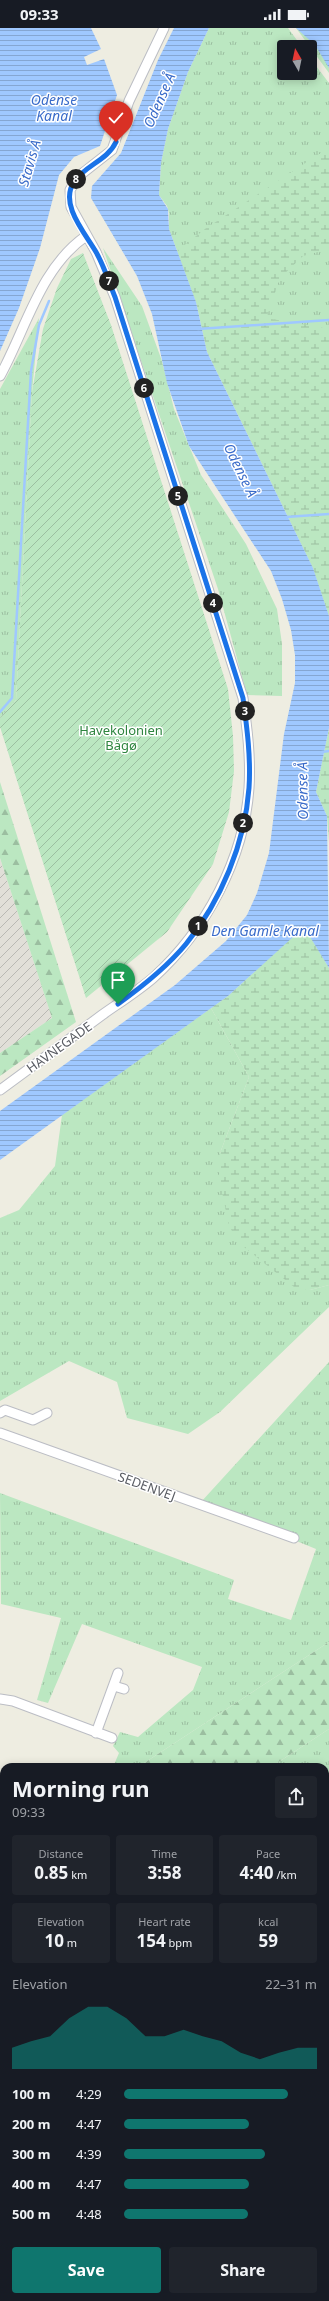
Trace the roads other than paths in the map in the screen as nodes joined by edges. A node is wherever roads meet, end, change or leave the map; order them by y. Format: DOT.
graph roads {
  1 [pos="164,28"];
  2 [pos="86,236"];
  3 [pos="0,376"];
  4 [pos="0,1090"];
  5 [pos="0,1413"];
  6 [pos="47,1413"];
  7 [pos="0,1433"];
  8 [pos="294,1538"];
  9 [pos="118,1673"];
  10 [pos="114,1686"];
  11 [pos="124,1689"];
  12 [pos="0,1699"];
  13 [pos="96,1733"];
  14 [pos="112,1738"];
  1 -- 2 [label="street, HAVNEGADE"];
  2 -- 3 [label="street"];
  2 -- 4 [label="street, HAVNEGADE"];
  5 -- 6 [label="street"];
  7 -- 8 [label="street, SEDENVEJ"];
  9 -- 10 [label="street"];
  10 -- 11 [label="street"];
  10 -- 13 [label="street"];
  12 -- 13 [label="street"];
  13 -- 14 [label="street"];
}
